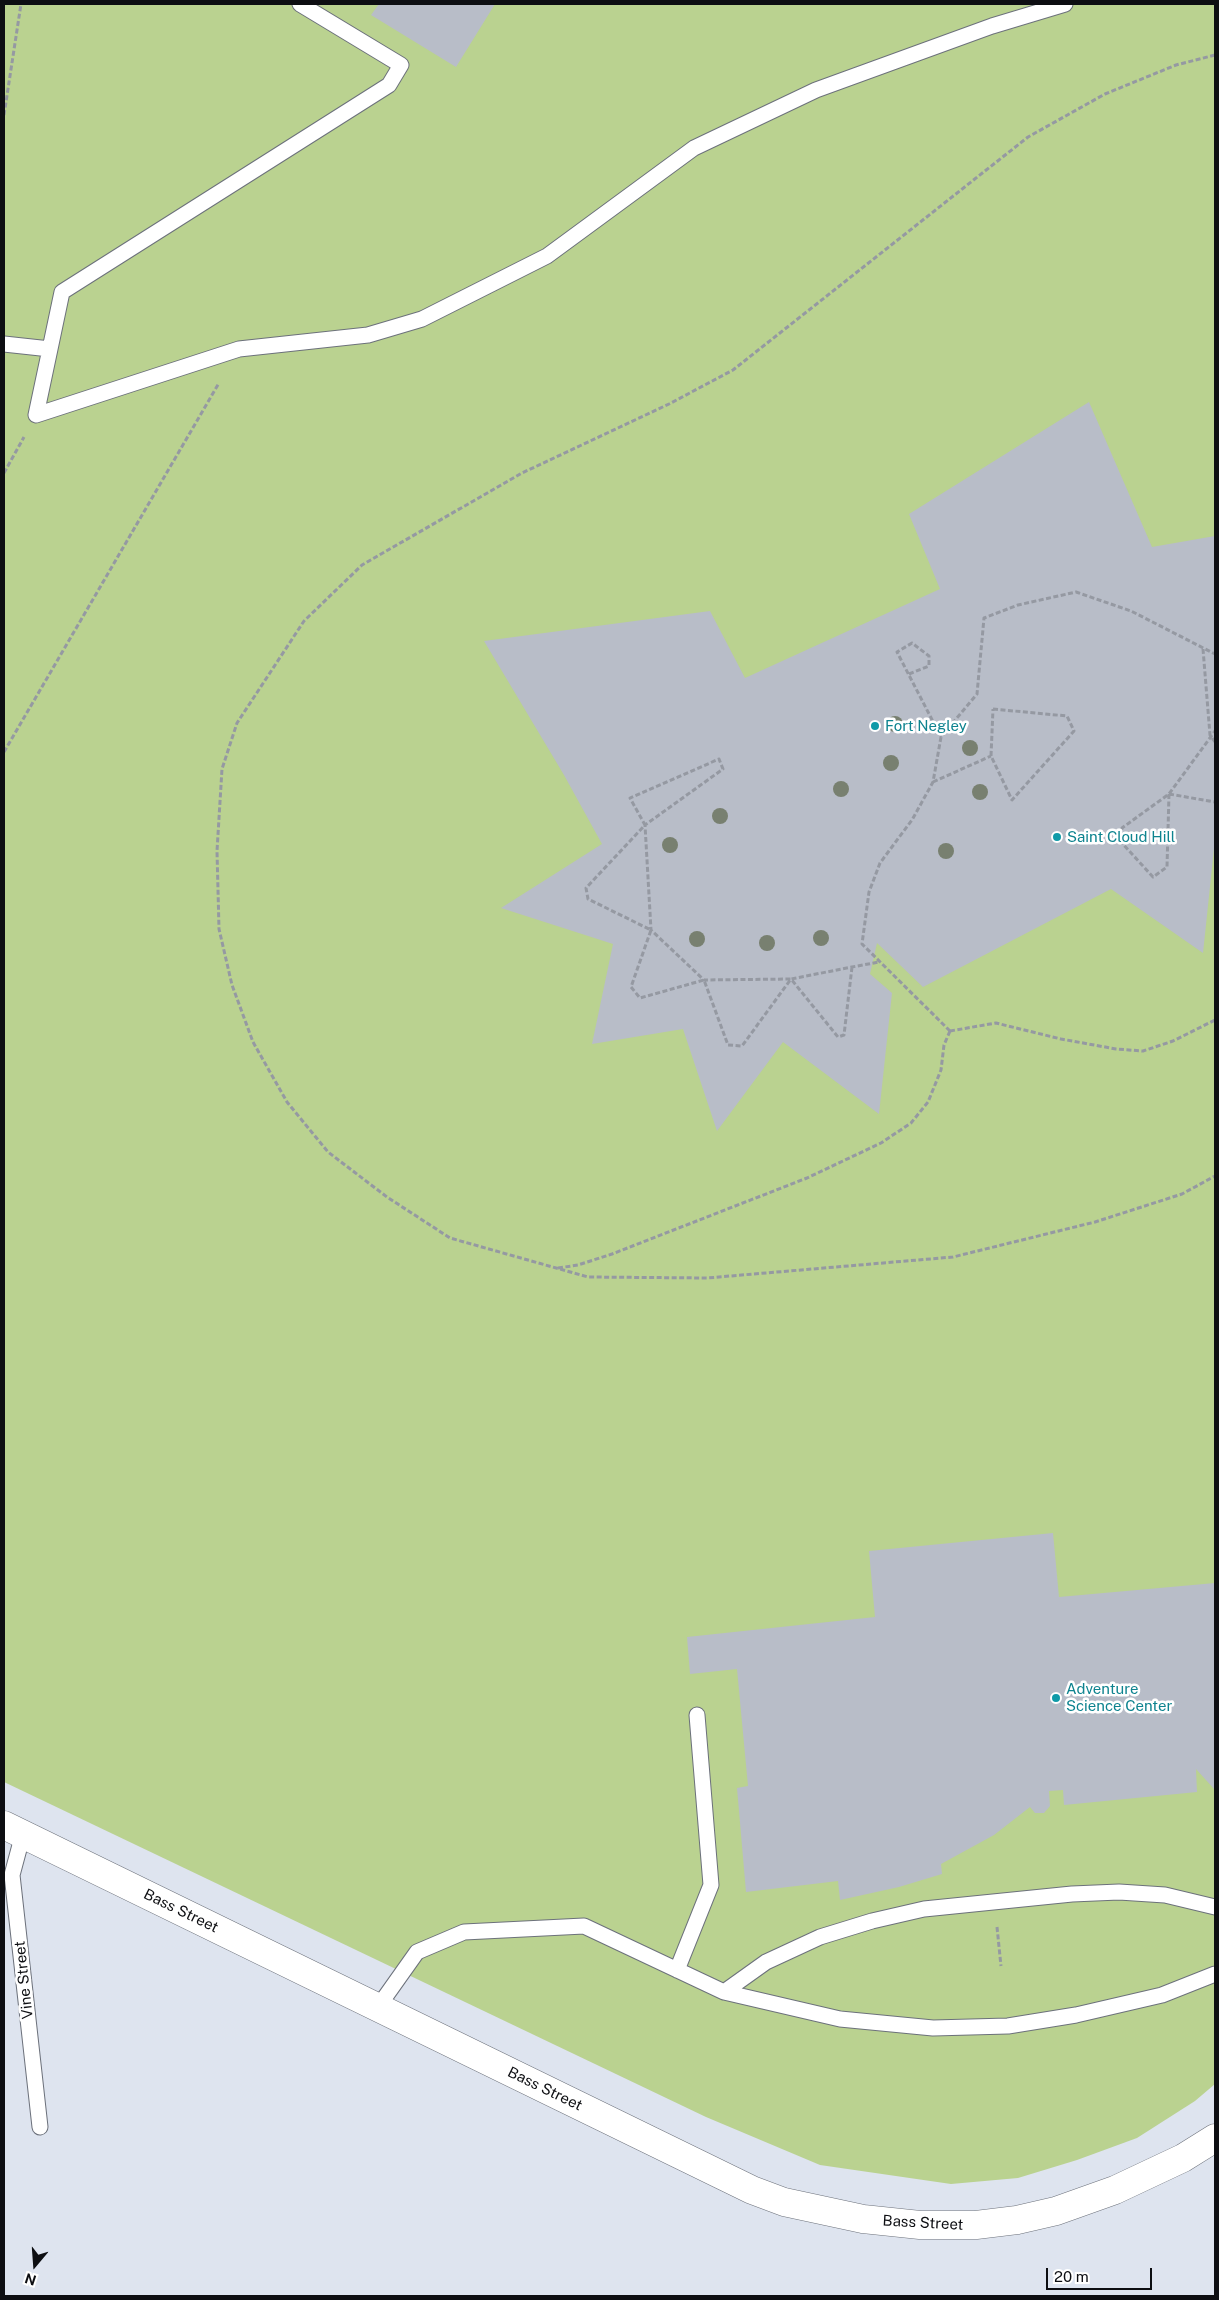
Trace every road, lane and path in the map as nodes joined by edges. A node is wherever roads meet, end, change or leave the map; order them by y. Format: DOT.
graph roads {
  1 [pos="21,4"];
  2 [pos="300,4"];
  3 [pos="1065,4"];
  4 [pos="1215,54"];
  5 [pos="4,115"];
  6 [pos="4,344"];
  7 [pos="50,349"];
  8 [pos="239,349"];
  9 [pos="36,415"];
  10 [pos="4,473"];
  11 [pos="1203,648"];
  12 [pos="1215,654"];
  13 [pos="908,674"];
  14 [pos="1215,731"];
  15 [pos="1210,735"];
  16 [pos="941,737"];
  17 [pos="1215,742"];
  18 [pos="4,752"];
  19 [pos="991,756"];
  20 [pos="933,782"];
  21 [pos="1168,794"];
  22 [pos="1215,802"];
  23 [pos="645,825"];
  24 [pos="651,930"];
  25 [pos="879,962"];
  26 [pos="852,967"];
  27 [pos="791,979"];
  28 [pos="704,980"];
  29 [pos="1215,1020"];
  30 [pos="950,1031"];
  31 [pos="1215,1176"];
  32 [pos="555,1268"];
  33 [pos="698,1715"];
  34 [pos="14,1829"];
  35 [pos="1215,1907"];
  36 [pos="996,1921"];
  37 [pos="1001,1966"];
  38 [pos="677,1970"];
  39 [pos="1215,1974"];
  40 [pos="724,1992"];
  41 [pos="378,2007"];
  42 [pos="40,2127"];
  43 [pos="1215,2138"];
  1 -- 5 [label="path"];
  2 -- 7 [label="lane"];
  3 -- 8 [label="lane"];
  4 -- 32 [label="path"];
  6 -- 7 [label="lane"];
  7 -- 9 [label="lane"];
  8 -- 9 [label="lane"];
  8 -- 18 [label="path"];
  9 -- 10 [label="path"];
  11 -- 12 [label="path"];
  11 -- 15 [label="path"];
  11 -- 16 [label="path"];
  13 -- 13 [label="path"];
  13 -- 16 [label="path"];
  14 -- 15 [label="path"];
  15 -- 17 [label="path"];
  15 -- 21 [label="path"];
  16 -- 20 [label="path"];
  19 -- 19 [label="path"];
  19 -- 20 [label="path"];
  20 -- 25 [label="path"];
  21 -- 21 [label="path"];
  21 -- 22 [label="path"];
  23 -- 23 [label="path"];
  23 -- 24 [label="path"];
  23 -- 24 [label="path"];
  24 -- 28 [label="path"];
  24 -- 28 [label="path"];
  25 -- 26 [label="path"];
  25 -- 30 [label="path"];
  26 -- 27 [label="path"];
  26 -- 27 [label="path"];
  27 -- 28 [label="path"];
  27 -- 28 [label="path"];
  29 -- 30 [label="path"];
  30 -- 32 [label="path"];
  31 -- 32 [label="path"];
  33 -- 38 [label="lane"];
  34 -- 41 [label="street, Bass Street"];
  34 -- 42 [label="lane, Vine Street"];
  35 -- 40 [label="lane"];
  36 -- 37 [label="path"];
  38 -- 40 [label="lane"];
  38 -- 41 [label="lane"];
  39 -- 40 [label="lane"];
  41 -- 43 [label="street, Bass Street"];
}
